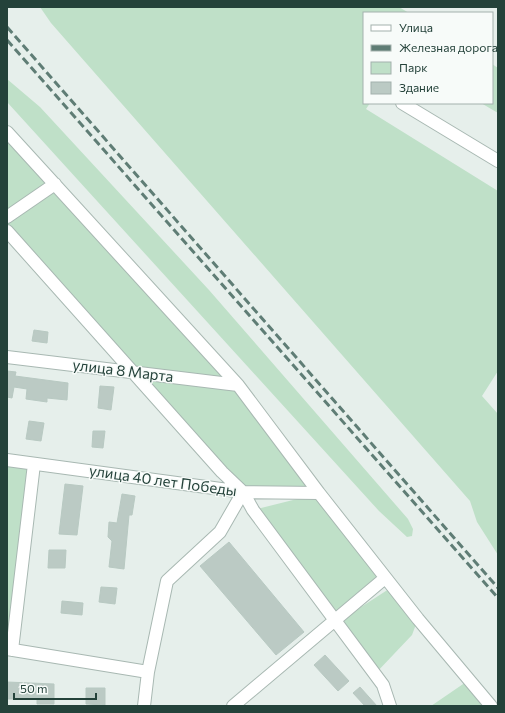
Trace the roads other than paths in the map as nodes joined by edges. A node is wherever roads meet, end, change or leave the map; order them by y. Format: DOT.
graph roads {
  1 [pos="404,104"];
  2 [pos="7,132"];
  3 [pos="498,161"];
  4 [pos="56,184"];
  5 [pos="7,217"];
  6 [pos="7,231"];
  7 [pos="7,357"];
  8 [pos="134,373"];
  9 [pos="238,385"];
  10 [pos="7,460"];
  11 [pos="34,464"];
  12 [pos="243,492"];
  13 [pos="319,494"];
  14 [pos="385,578"];
  15 [pos="335,618"];
  16 [pos="9,649"];
  17 [pos="148,672"];
  18 [pos="144,706"];
  19 [pos="233,706"];
  20 [pos="390,706"];
  21 [pos="491,706"];
  1 -- 3 [label="street"];
  2 -- 4 [label="street"];
  4 -- 5 [label="street"];
  4 -- 9 [label="street"];
  6 -- 8 [label="street"];
  7 -- 8 [label="street, улица 8 Марта"];
  8 -- 9 [label="street, улица 8 Марта"];
  8 -- 12 [label="street"];
  9 -- 13 [label="street"];
  10 -- 11 [label="street, улица 40 лет Победы"];
  11 -- 12 [label="street, улица 40 лет Победы"];
  11 -- 16 [label="street"];
  12 -- 13 [label="street, улица 40 лет Победы"];
  12 -- 15 [label="street"];
  12 -- 17 [label="street"];
  13 -- 14 [label="street"];
  14 -- 15 [label="street"];
  14 -- 21 [label="street"];
  15 -- 19 [label="street"];
  15 -- 20 [label="street"];
  16 -- 17 [label="street"];
  17 -- 18 [label="street"];
}
